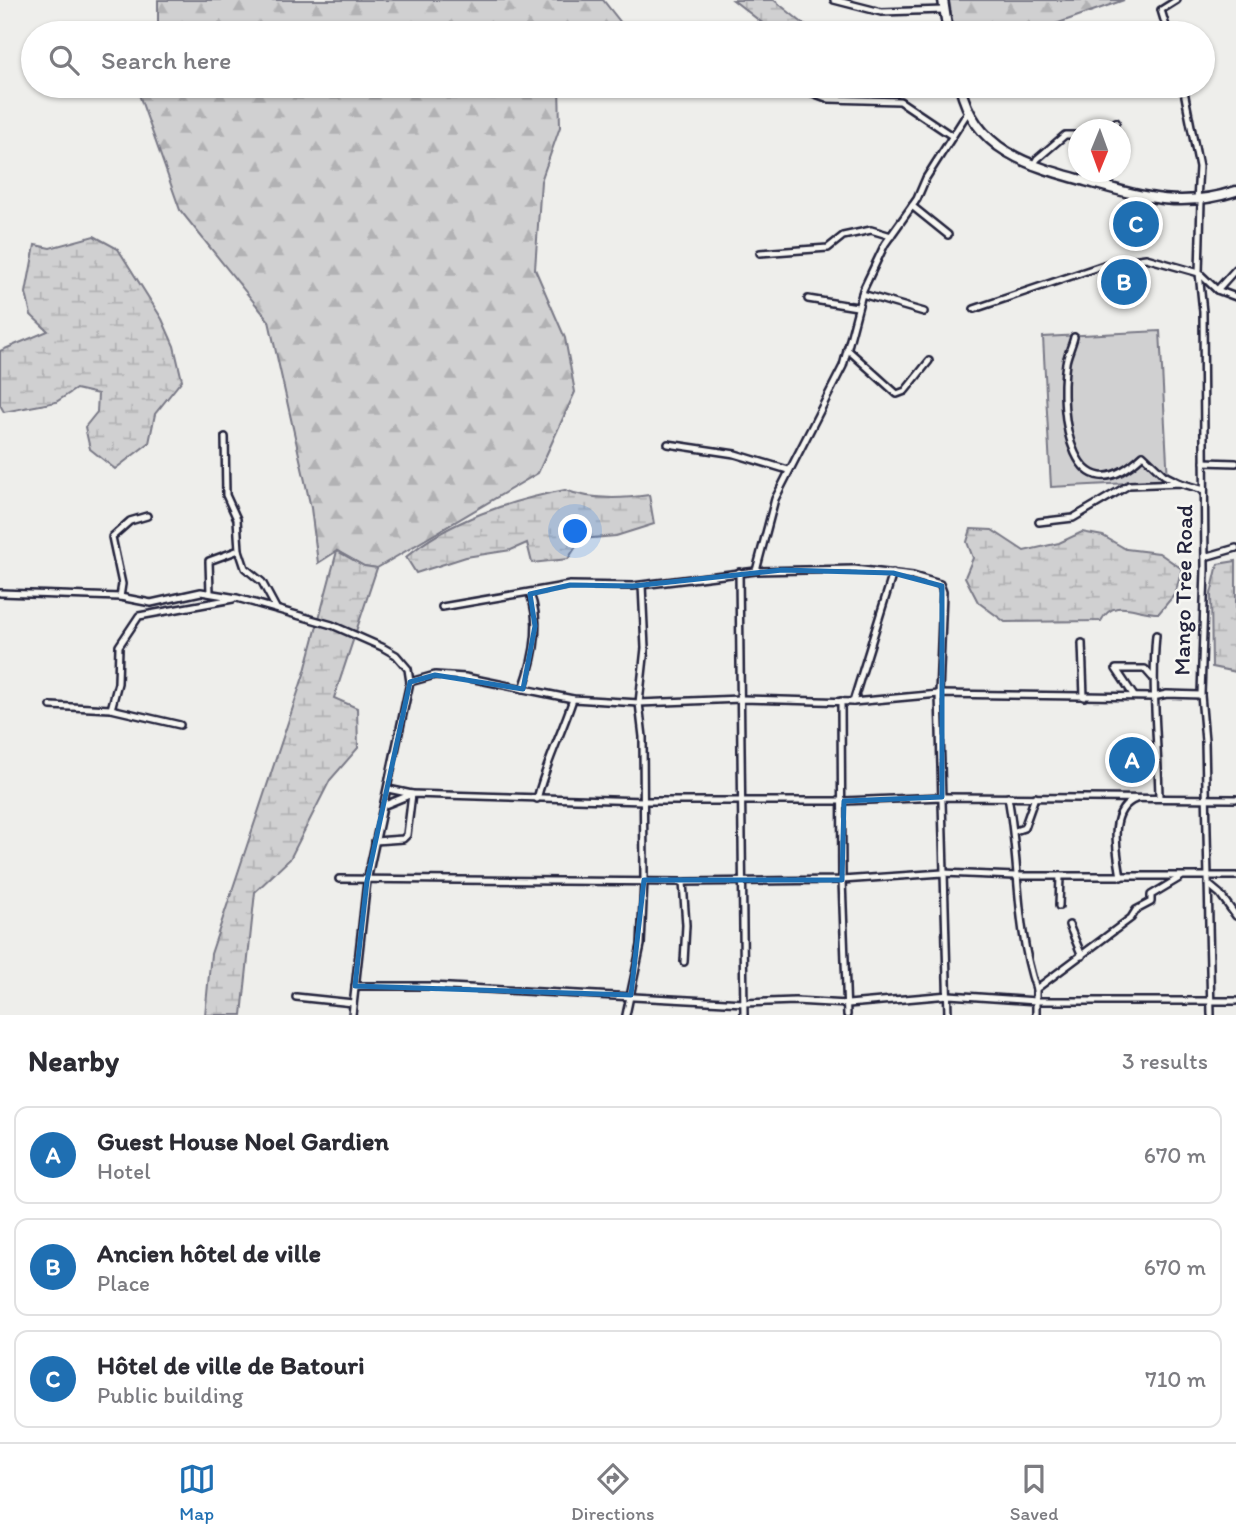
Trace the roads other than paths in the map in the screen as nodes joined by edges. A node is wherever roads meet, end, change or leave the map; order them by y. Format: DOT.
graph roads {
  1 [pos="834,0"];
  2 [pos="943,0"];
  3 [pos="1178,0"];
  4 [pos="944,10"];
  5 [pos="946,21"];
  6 [pos="1164,21"];
  7 [pos="826,98"];
  8 [pos="964,98"];
  9 [pos="1185,98"];
  10 [pos="968,112"];
  11 [pos="1068,135"];
  12 [pos="952,136"];
  13 [pos="1033,166"];
  14 [pos="1107,182"];
  15 [pos="1111,188"];
  16 [pos="1236,191"];
  17 [pos="1199,201"];
  18 [pos="912,206"];
  19 [pos="948,235"];
  20 [pos="891,236"];
  21 [pos="760,253"];
  22 [pos="1236,269"];
  23 [pos="1199,273"];
  24 [pos="1217,290"];
  25 [pos="862,294"];
  26 [pos="1236,297"];
  27 [pos="808,299"];
  28 [pos="857,307"];
  29 [pos="974,309"];
  30 [pos="924,312"];
  31 [pos="1074,337"];
  32 [pos="848,349"];
  33 [pos="929,361"];
  34 [pos="225,437"];
  35 [pos="668,444"];
  36 [pos="1204,462"];
  37 [pos="1236,463"];
  38 [pos="788,470"];
  39 [pos="1180,483"];
  40 [pos="1204,490"];
  41 [pos="148,516"];
  42 [pos="1039,522"];
  43 [pos="1236,548"];
  44 [pos="239,550"];
  45 [pos="1205,557"];
  46 [pos="756,571"];
  47 [pos="739,572"];
  48 [pos="893,573"];
  49 [pos="642,585"];
  50 [pos="0,593"];
  51 [pos="210,593"];
  52 [pos="530,594"];
  53 [pos="120,597"];
  54 [pos="237,598"];
  55 [pos="442,607"];
  56 [pos="276,608"];
  57 [pos="1156,635"];
  58 [pos="1082,643"];
  59 [pos="1152,677"];
  60 [pos="410,682"];
  61 [pos="523,690"];
  62 [pos="939,694"];
  63 [pos="1201,695"];
  64 [pos="1134,696"];
  65 [pos="1084,697"];
  66 [pos="1153,697"];
  67 [pos="573,699"];
  68 [pos="741,699"];
  69 [pos="841,701"];
  70 [pos="853,702"];
  71 [pos="639,703"];
  72 [pos="51,706"];
  73 [pos="111,709"];
  74 [pos="180,725"];
  75 [pos="388,789"];
  76 [pos="412,794"];
  77 [pos="942,797"];
  78 [pos="1008,797"];
  79 [pos="1035,797"];
  80 [pos="1141,797"];
  81 [pos="1159,797"];
  82 [pos="537,799"];
  83 [pos="1206,799"];
  84 [pos="1236,799"];
  85 [pos="644,800"];
  86 [pos="740,800"];
  87 [pos="844,801"];
  88 [pos="386,805"];
  89 [pos="1015,831"];
  90 [pos="375,841"];
  91 [pos="943,873"];
  92 [pos="1207,875"];
  93 [pos="1015,876"];
  94 [pos="1060,876"];
  95 [pos="1236,876"];
  96 [pos="1121,877"];
  97 [pos="1181,877"];
  98 [pos="339,879"];
  99 [pos="644,880"];
  100 [pos="842,880"];
  101 [pos="367,881"];
  102 [pos="745,881"];
  103 [pos="683,882"];
  104 [pos="1208,884"];
  105 [pos="1059,906"];
  106 [pos="1236,916"];
  107 [pos="1069,925"];
  108 [pos="1082,956"];
  109 [pos="684,961"];
  110 [pos="355,986"];
  111 [pos="1036,989"];
  112 [pos="631,995"];
  113 [pos="949,995"];
  114 [pos="296,997"];
  115 [pos="1037,1001"];
  116 [pos="1236,1001"];
  117 [pos="1211,1002"];
  118 [pos="353,1003"];
  119 [pos="744,1003"];
  120 [pos="848,1004"];
  121 [pos="352,1015"];
  122 [pos="626,1015"];
  123 [pos="744,1015"];
  124 [pos="847,1015"];
  125 [pos="948,1015"];
  126 [pos="1036,1015"];
  127 [pos="1211,1015"];
  1 -- 4 [label="street"];
  2 -- 4 [label="main road"];
  3 -- 6 [label="street"];
  4 -- 5 [label="main road"];
  7 -- 12 [label="street"];
  8 -- 10 [label="main road"];
  9 -- 17 [label="street, Mango Tree Road"];
  10 -- 12 [label="street"];
  10 -- 13 [label="main road"];
  11 -- 13 [label="street"];
  12 -- 18 [label="street"];
  13 -- 15 [label="main road"];
  14 -- 15 [label="street"];
  15 -- 17 [label="main road"];
  16 -- 17 [label="main road"];
  17 -- 23 [label="street, Mango Tree Road"];
  18 -- 19 [label="street"];
  18 -- 20 [label="street"];
  20 -- 21 [label="street"];
  20 -- 25 [label="street"];
  22 -- 24 [label="street"];
  23 -- 24 [label="street"];
  23 -- 29 [label="street"];
  23 -- 36 [label="street, Mango Tree Road"];
  24 -- 26 [label="street"];
  25 -- 28 [label="street"];
  25 -- 30 [label="street"];
  27 -- 28 [label="street"];
  28 -- 32 [label="street"];
  31 -- 39 [label="street"];
  32 -- 33 [label="street"];
  32 -- 38 [label="street"];
  34 -- 44 [label="street"];
  35 -- 38 [label="street"];
  36 -- 37 [label="street"];
  36 -- 40 [label="street, Mango Tree Road"];
  38 -- 46 [label="street"];
  39 -- 40 [label="street"];
  39 -- 42 [label="street"];
  40 -- 45 [label="street, Mango Tree Road"];
  41 -- 53 [label="street"];
  43 -- 45 [label="street"];
  44 -- 51 [label="street"];
  44 -- 56 [label="street"];
  45 -- 63 [label="street, Mango Tree Road"];
  46 -- 47 [label="street"];
  46 -- 48 [label="street"];
  47 -- 49 [label="street"];
  47 -- 68 [label="street"];
  48 -- 62 [label="street"];
  48 -- 70 [label="street"];
  49 -- 52 [label="street"];
  49 -- 71 [label="street"];
  50 -- 53 [label="street"];
  51 -- 53 [label="street"];
  51 -- 54 [label="street"];
  52 -- 55 [label="street"];
  52 -- 61 [label="street"];
  54 -- 56 [label="street"];
  54 -- 73 [label="street"];
  56 -- 60 [label="street"];
  57 -- 59 [label="street"];
  58 -- 65 [label="street"];
  59 -- 64 [label="street"];
  59 -- 66 [label="street"];
  60 -- 61 [label="street"];
  60 -- 75 [label="street"];
  61 -- 67 [label="street"];
  62 -- 65 [label="street"];
  62 -- 70 [label="street"];
  62 -- 77 [label="street"];
  63 -- 66 [label="street"];
  63 -- 83 [label="street, Mango Tree Road"];
  64 -- 65 [label="street"];
  64 -- 66 [label="street"];
  66 -- 81 [label="street"];
  67 -- 71 [label="street"];
  67 -- 82 [label="street"];
  68 -- 69 [label="street"];
  68 -- 71 [label="street"];
  68 -- 86 [label="street"];
  69 -- 70 [label="street"];
  69 -- 87 [label="street"];
  71 -- 85 [label="street"];
  72 -- 73 [label="street"];
  73 -- 74 [label="street"];
  75 -- 76 [label="street"];
  75 -- 88 [label="street"];
  76 -- 82 [label="street"];
  76 -- 88 [label="street"];
  76 -- 90 [label="street"];
  77 -- 78 [label="street"];
  77 -- 87 [label="street"];
  77 -- 91 [label="street"];
  78 -- 79 [label="street"];
  78 -- 89 [label="street"];
  79 -- 80 [label="street"];
  79 -- 89 [label="street"];
  80 -- 81 [label="street"];
  80 -- 96 [label="street"];
  81 -- 83 [label="street"];
  82 -- 85 [label="street"];
  83 -- 84 [label="street"];
  83 -- 92 [label="street, Mango Tree Road"];
  85 -- 86 [label="street"];
  85 -- 99 [label="street"];
  86 -- 87 [label="street"];
  86 -- 102 [label="street"];
  87 -- 100 [label="street"];
  88 -- 90 [label="street"];
  89 -- 93 [label="street"];
  90 -- 101 [label="street"];
  91 -- 93 [label="street"];
  91 -- 100 [label="street"];
  91 -- 113 [label="street"];
  92 -- 95 [label="street"];
  92 -- 97 [label="street"];
  92 -- 104 [label="street, Mango Tree Road"];
  93 -- 94 [label="street"];
  93 -- 111 [label="street"];
  94 -- 96 [label="street"];
  94 -- 105 [label="street"];
  96 -- 97 [label="street"];
  97 -- 108 [label="street"];
  98 -- 101 [label="street"];
  99 -- 101 [label="street"];
  99 -- 103 [label="street"];
  99 -- 112 [label="street"];
  100 -- 102 [label="street"];
  100 -- 120 [label="street"];
  101 -- 110 [label="street"];
  102 -- 103 [label="street"];
  102 -- 119 [label="street"];
  103 -- 109 [label="street"];
  104 -- 106 [label="street"];
  104 -- 117 [label="street, Mango Tree Road"];
  107 -- 108 [label="street"];
  108 -- 111 [label="street"];
  110 -- 112 [label="street"];
  110 -- 118 [label="street"];
  111 -- 115 [label="street"];
  112 -- 119 [label="street"];
  112 -- 122 [label="street"];
  113 -- 115 [label="street"];
  113 -- 120 [label="street"];
  113 -- 125 [label="street"];
  114 -- 118 [label="street"];
  115 -- 117 [label="street"];
  115 -- 126 [label="street"];
  116 -- 117 [label="street"];
  117 -- 127 [label="street, Mango Tree Road"];
  118 -- 121 [label="street"];
  119 -- 120 [label="street"];
  119 -- 123 [label="street"];
  120 -- 124 [label="street"];
}
